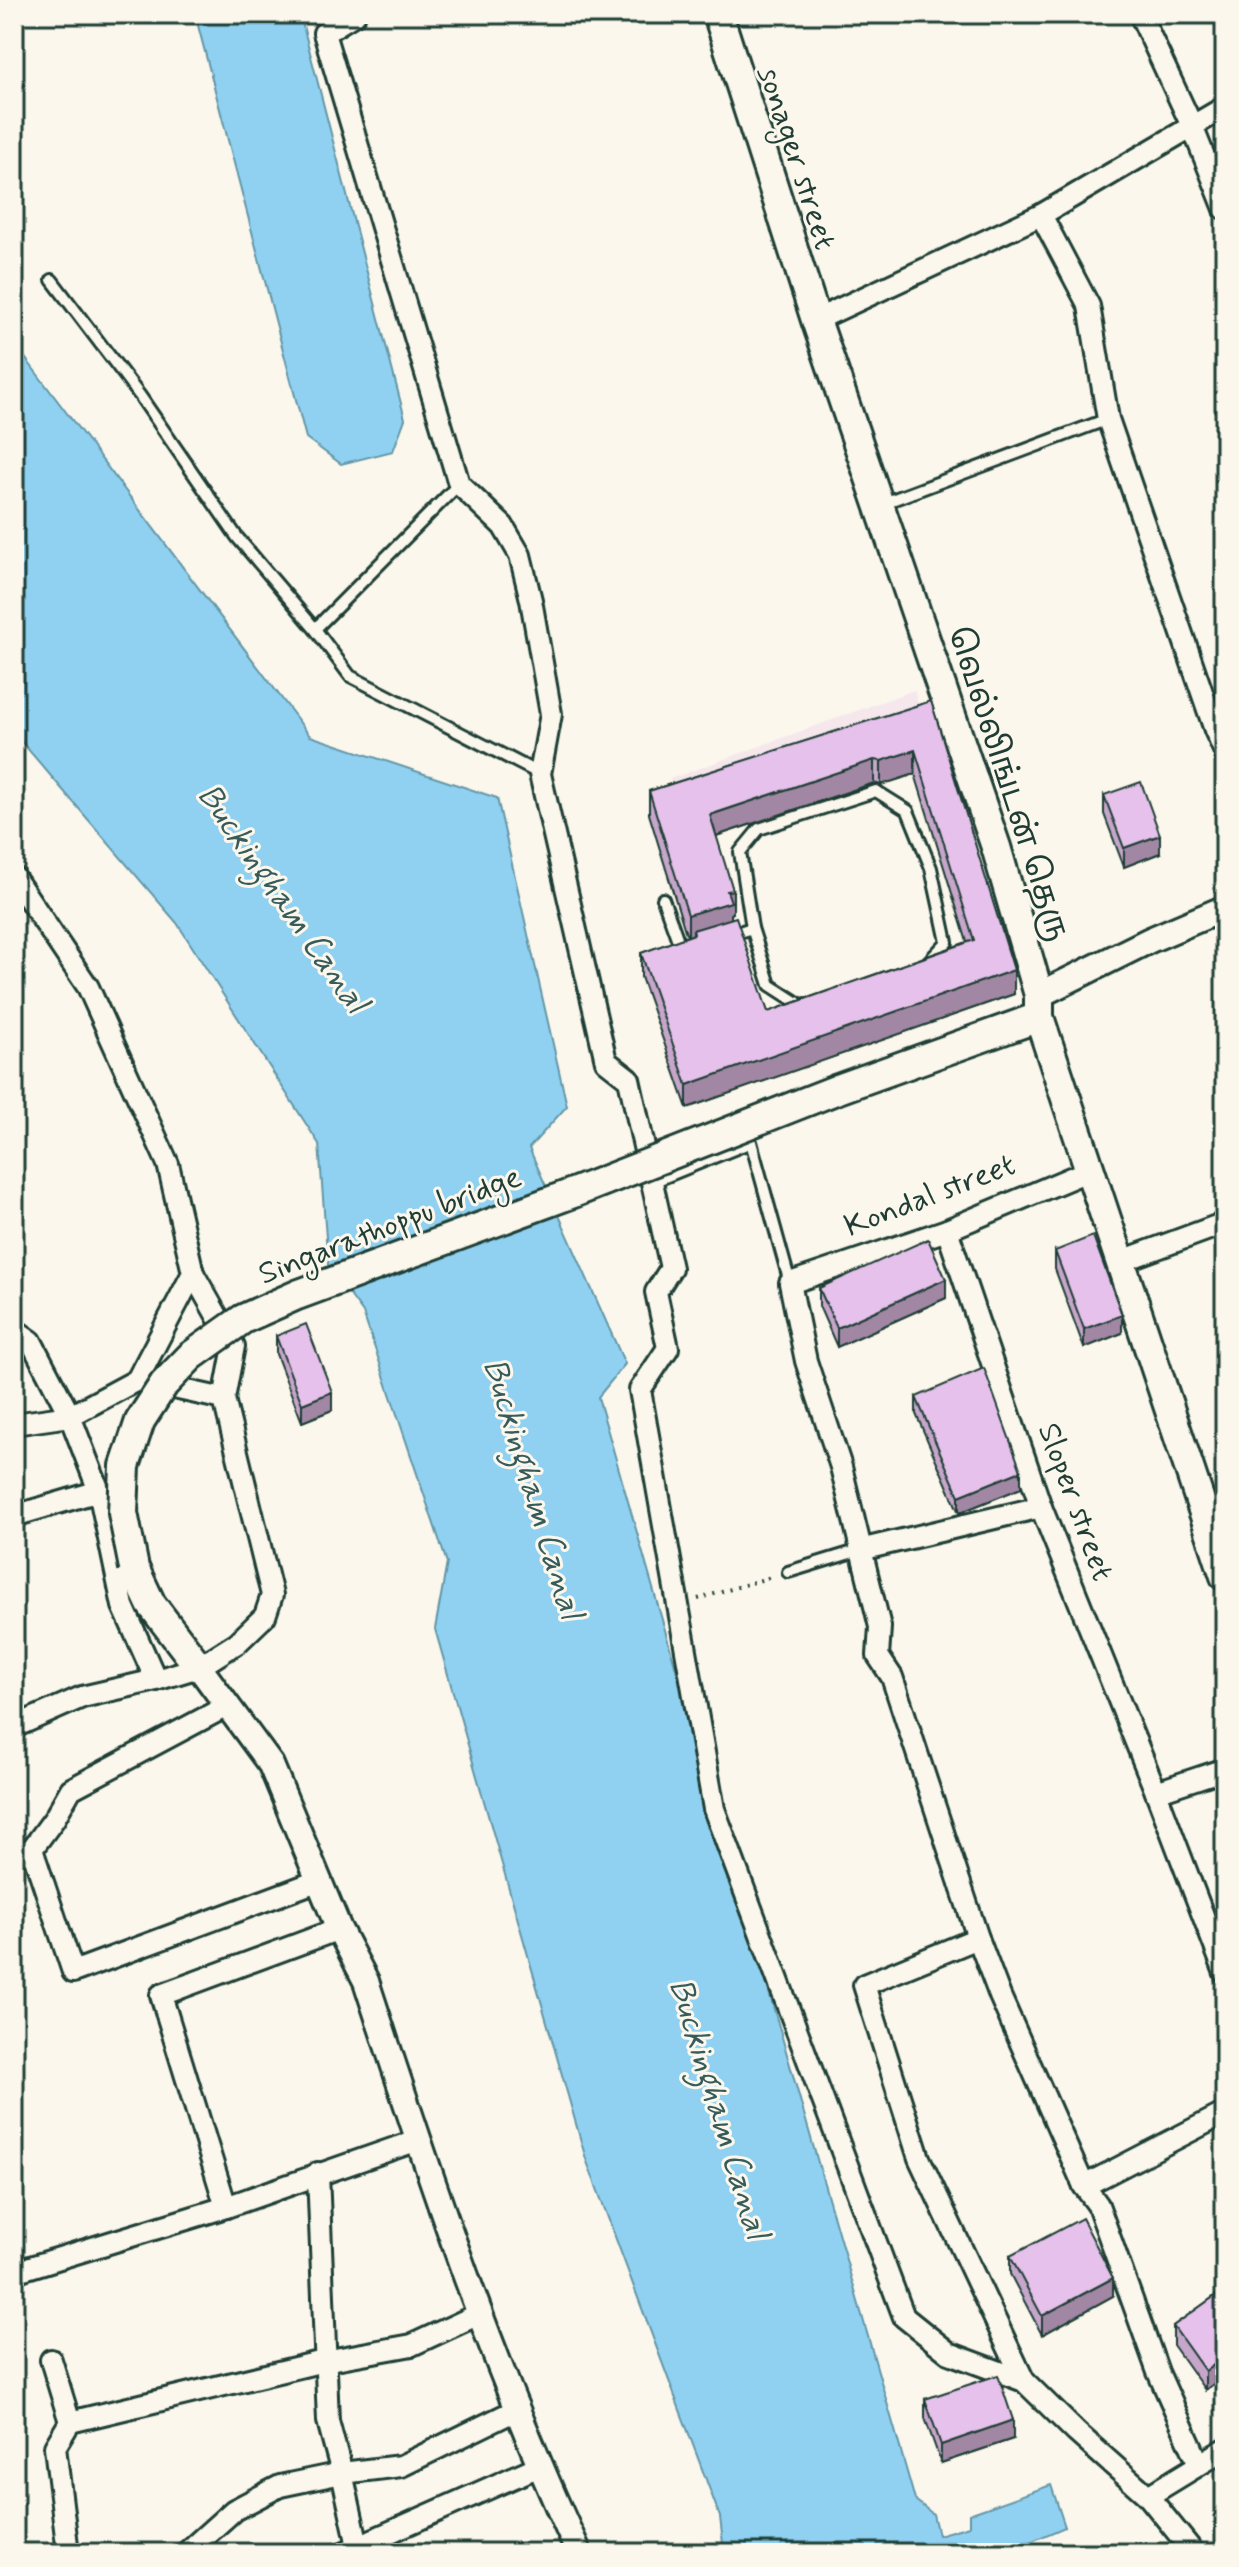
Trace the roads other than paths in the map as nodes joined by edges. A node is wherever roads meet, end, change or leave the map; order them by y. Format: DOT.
graph roads {
  1 [pos="355,14"];
  2 [pos="718,14"];
  3 [pos="1140,14"];
  4 [pos="1225,107"];
  5 [pos="1192,126"];
  6 [pos="1225,209"];
  7 [pos="1041,215"];
  8 [pos="798,262"];
  9 [pos="52,280"];
  10 [pos="816,320"];
  11 [pos="1108,419"];
  12 [pos="459,484"];
  13 [pos="879,505"];
  14 [pos="315,629"];
  15 [pos="1225,752"];
  16 [pos="540,774"];
  17 [pos="14,877"];
  18 [pos="663,899"];
  19 [pos="1225,908"];
  20 [pos="752,928"];
  21 [pos="724,936"];
  22 [pos="695,945"];
  23 [pos="916,976"];
  24 [pos="815,1002"];
  25 [pos="1039,1006"];
  26 [pos="1092,1169"];
  27 [pos="652,1182"];
  28 [pos="1225,1223"];
  29 [pos="947,1230"];
  30 [pos="1122,1261"];
  31 [pos="193,1273"];
  32 [pos="790,1283"];
  33 [pos="14,1329"];
  34 [pos="137,1380"];
  35 [pos="224,1399"];
  36 [pos="70,1416"];
  37 [pos="14,1424"];
  38 [pos="99,1491"];
  39 [pos="1041,1507"];
  40 [pos="14,1516"];
  41 [pos="860,1550"];
  42 [pos="788,1572"];
  43 [pos="1225,1576"];
  44 [pos="199,1667"];
  45 [pos="156,1680"];
  46 [pos="227,1706"];
  47 [pos="14,1727"];
  48 [pos="1225,1769"];
  49 [pos="1156,1792"];
  50 [pos="23,1853"];
  51 [pos="320,1880"];
  52 [pos="339,1929"];
  53 [pos="978,1938"];
  54 [pos="1225,1973"];
  55 [pos="1225,2113"];
  56 [pos="418,2140"];
  57 [pos="318,2173"];
  58 [pos="1084,2186"];
  59 [pos="226,2207"];
  60 [pos="14,2272"];
  61 [pos="479,2314"];
  62 [pos="51,2360"];
  63 [pos="324,2361"];
  64 [pos="1024,2381"];
  65 [pos="518,2409"];
  66 [pos="70,2422"];
  67 [pos="1225,2449"];
  68 [pos="1199,2464"];
  69 [pos="539,2466"];
  70 [pos="342,2473"];
  71 [pos="1148,2496"];
  72 [pos="350,2549"];
  73 [pos="68,2553"];
  74 [pos="186,2553"];
  75 [pos="579,2553"];
  76 [pos="1194,2553"];
  1 -- 12 [label="street"];
  2 -- 8 [label="main road"];
  3 -- 5 [label="street"];
  4 -- 5 [label="street"];
  5 -- 6 [label="street"];
  5 -- 7 [label="street"];
  7 -- 10 [label="street"];
  7 -- 11 [label="street"];
  8 -- 10 [label="street, sonager street"];
  9 -- 14 [label="lane"];
  10 -- 13 [label="main road, வெல்லிங்டன் தெரு"];
  11 -- 13 [label="lane"];
  11 -- 15 [label="street"];
  12 -- 14 [label="lane"];
  12 -- 16 [label="street"];
  13 -- 25 [label="main road, வெல்லிங்டன் தெரு"];
  14 -- 16 [label="lane"];
  16 -- 27 [label="street"];
  17 -- 31 [label="street"];
  18 -- 22 [label="lane"];
  19 -- 25 [label="street"];
  20 -- 21 [label="lane"];
  20 -- 23 [label="lane"];
  20 -- 24 [label="lane"];
  25 -- 26 [label="main road, வெல்லிங்டன் தெரு"];
  25 -- 44 [label="main road, Singarathoppu bridge, bridge"];
  26 -- 29 [label="street, Kondal street"];
  26 -- 30 [label="main road, வெல்லிங்டன் தெரு"];
  27 -- 32 [label="lane"];
  27 -- 64 [label="street"];
  28 -- 30 [label="street"];
  29 -- 32 [label="street, Kondal street"];
  29 -- 39 [label="street, Sloper street"];
  30 -- 43 [label="main road, வெல்லிங்டன் தெரு"];
  31 -- 34 [label="street"];
  31 -- 35 [label="street"];
  32 -- 41 [label="street"];
  33 -- 36 [label="street"];
  34 -- 35 [label="street"];
  34 -- 36 [label="street"];
  35 -- 44 [label="street"];
  36 -- 37 [label="street"];
  36 -- 38 [label="street"];
  38 -- 40 [label="street"];
  38 -- 45 [label="street"];
  39 -- 41 [label="street"];
  39 -- 49 [label="street, Sloper street"];
  41 -- 42 [label="lane"];
  41 -- 53 [label="street"];
  44 -- 45 [label="street"];
  44 -- 46 [label="street"];
  45 -- 47 [label="street"];
  46 -- 50 [label="street"];
  46 -- 51 [label="street"];
  48 -- 49 [label="street"];
  49 -- 54 [label="street, Sloper street"];
  50 -- 51 [label="street"];
  51 -- 52 [label="street"];
  52 -- 56 [label="street"];
  52 -- 59 [label="street"];
  53 -- 58 [label="street"];
  53 -- 64 [label="street"];
  55 -- 58 [label="street"];
  56 -- 57 [label="street"];
  56 -- 61 [label="street"];
  57 -- 59 [label="street"];
  57 -- 63 [label="street"];
  58 -- 68 [label="street"];
  59 -- 60 [label="street"];
  61 -- 63 [label="street"];
  61 -- 65 [label="street"];
  62 -- 66 [label="street"];
  63 -- 66 [label="street"];
  63 -- 70 [label="street"];
  64 -- 71 [label="street"];
  65 -- 69 [label="street"];
  65 -- 70 [label="street"];
  66 -- 73 [label="street"];
  67 -- 68 [label="street"];
  68 -- 71 [label="street"];
  69 -- 72 [label="street"];
  69 -- 75 [label="street"];
  70 -- 72 [label="street"];
  70 -- 74 [label="street"];
  71 -- 76 [label="street"];
}
